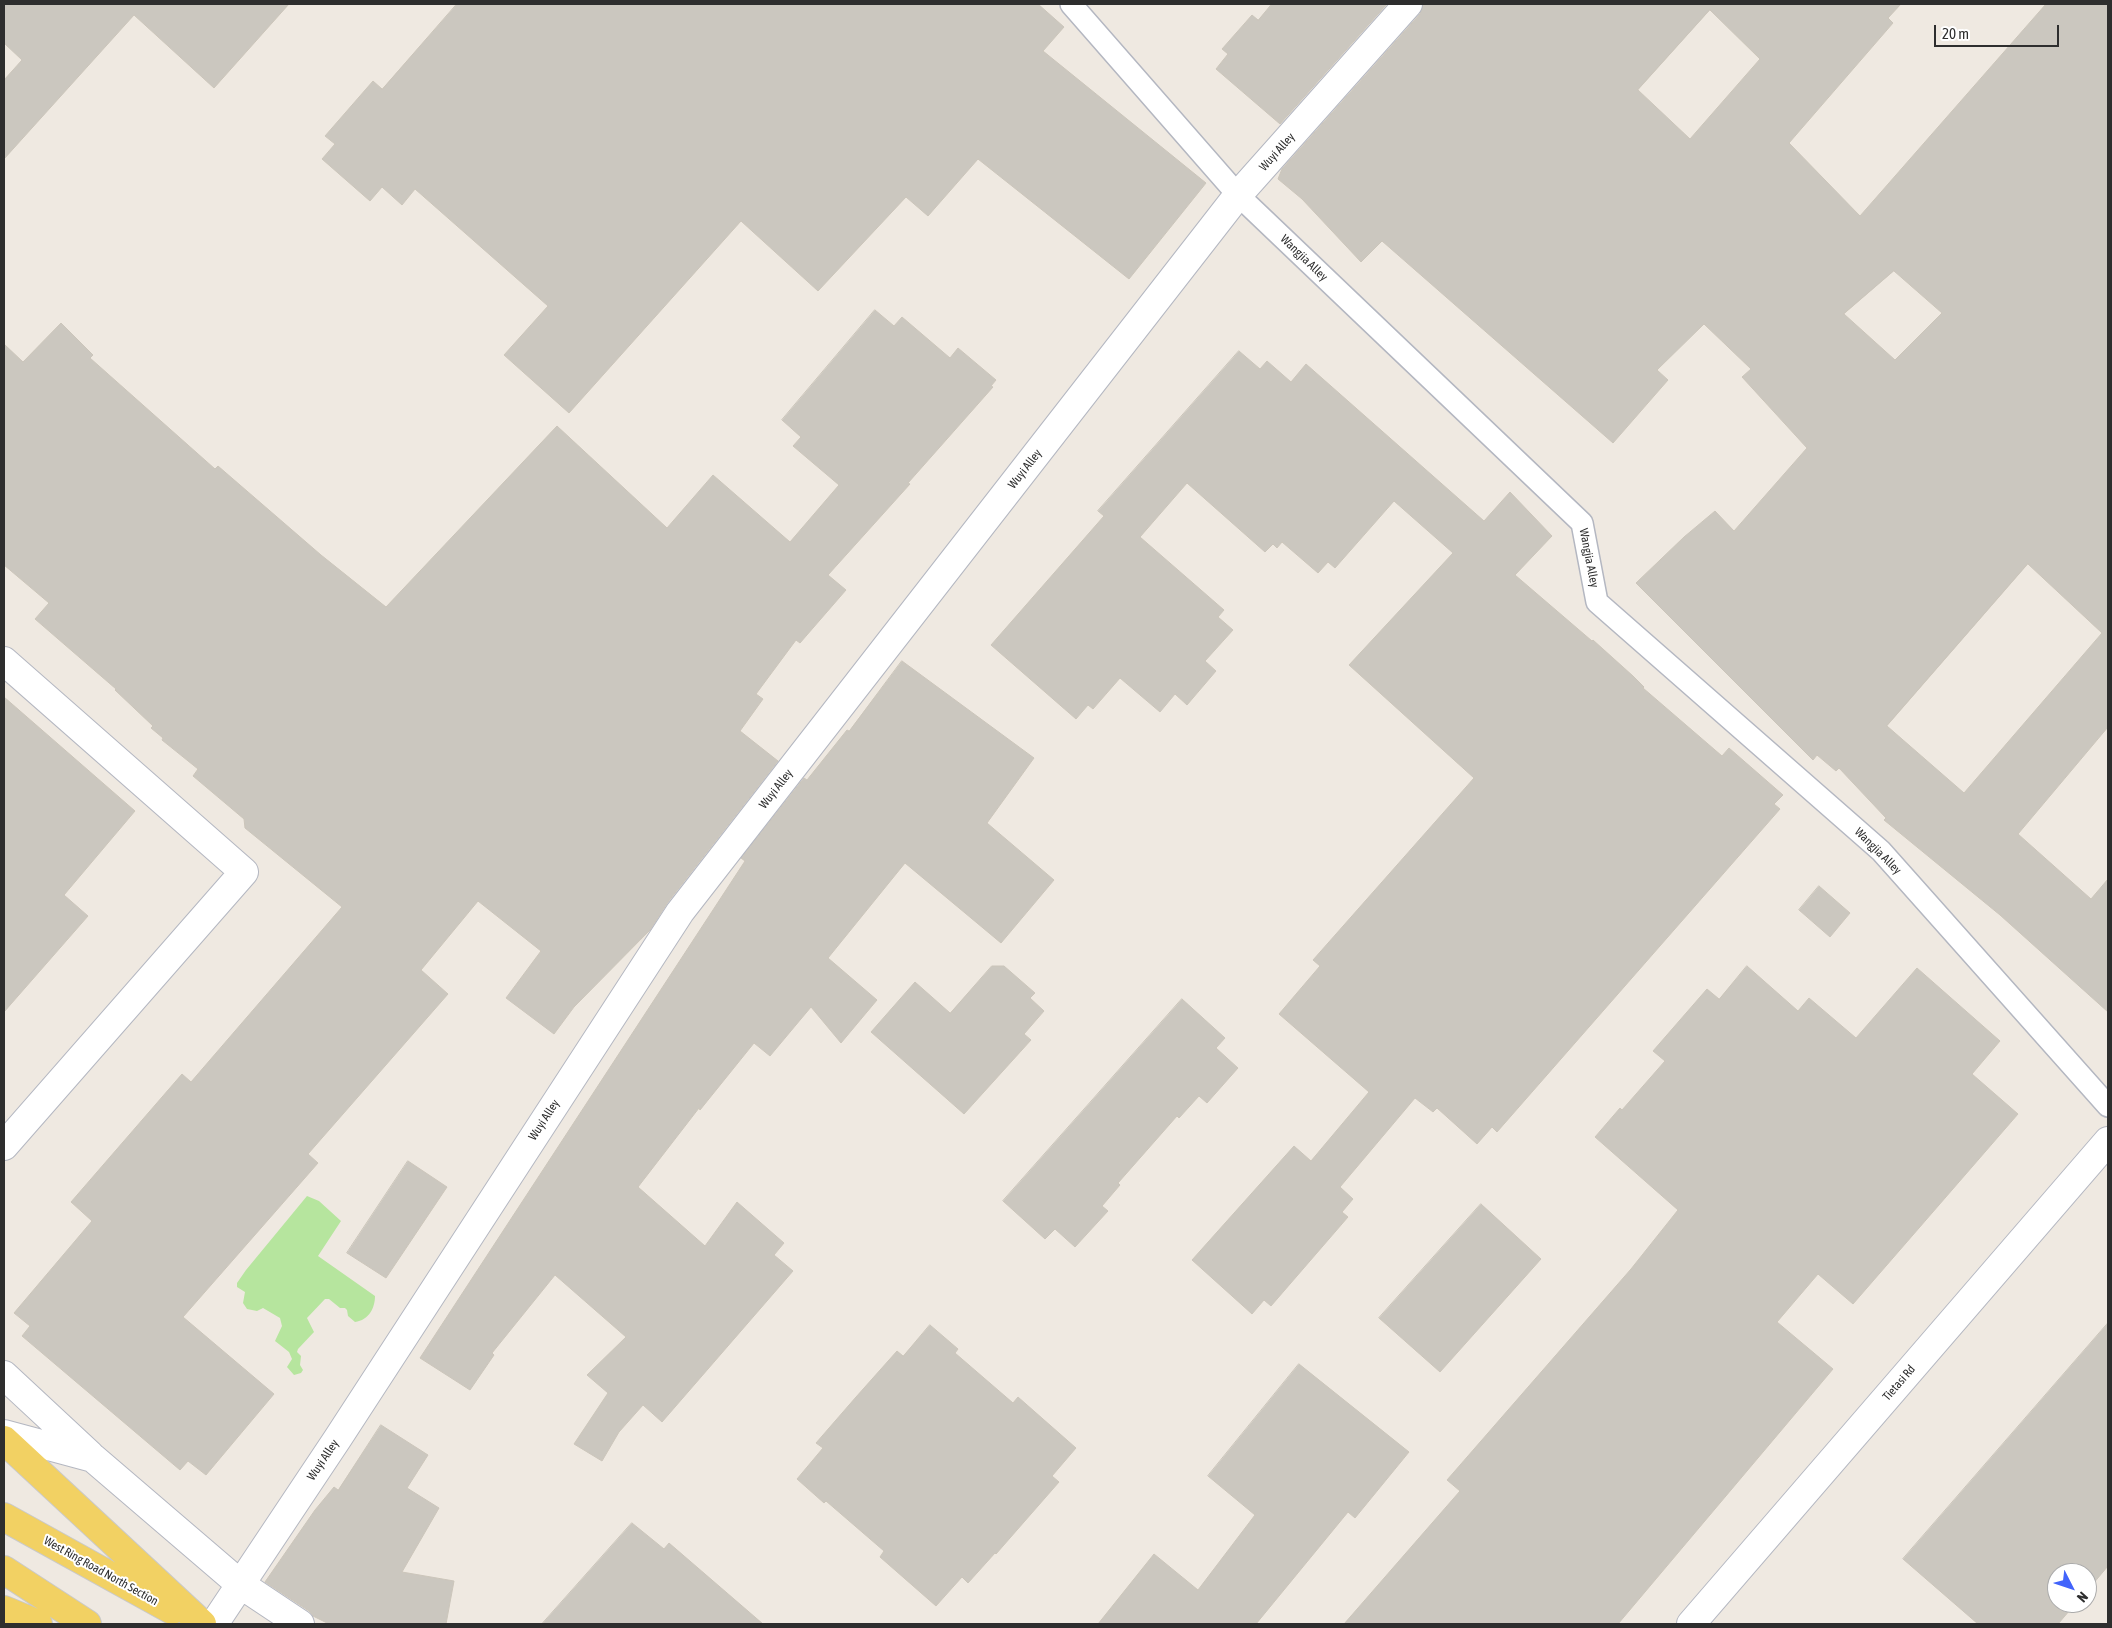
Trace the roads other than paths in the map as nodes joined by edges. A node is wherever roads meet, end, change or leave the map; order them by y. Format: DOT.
graph roads {
  1 [pos="1072,4"];
  2 [pos="1408,4"];
  3 [pos="1238,195"];
  4 [pos="4,661"];
  5 [pos="2108,1106"];
  6 [pos="2108,1141"];
  7 [pos="4,1146"];
  8 [pos="4,1375"];
  9 [pos="4,1434"];
  10 [pos="4,1440"];
  11 [pos="93,1458"];
  12 [pos="4,1517"];
  13 [pos="4,1570"];
  14 [pos="240,1584"];
  15 [pos="4,1610"];
  16 [pos="38,1624"];
  17 [pos="87,1624"];
  18 [pos="198,1624"];
  19 [pos="202,1624"];
  20 [pos="214,1624"];
  21 [pos="300,1624"];
  22 [pos="1690,1624"];
  1 -- 3 [label="lane, Wangjia Alley"];
  2 -- 3 [label="street, Wuyi Alley"];
  3 -- 5 [label="lane, Wangjia Alley"];
  3 -- 14 [label="street, Wuyi Alley"];
  4 -- 7 [label="street"];
  6 -- 22 [label="street, Tietasi Rd"];
  8 -- 11 [label="street"];
  9 -- 11 [label="street"];
  10 -- 19 [label="main road"];
  11 -- 14 [label="street"];
  12 -- 18 [label="main road, West Ring Road North Section"];
  13 -- 17 [label="main road"];
  14 -- 20 [label="street, Wuyi Alley"];
  14 -- 21 [label="street"];
  15 -- 16 [label="main road"];
}
